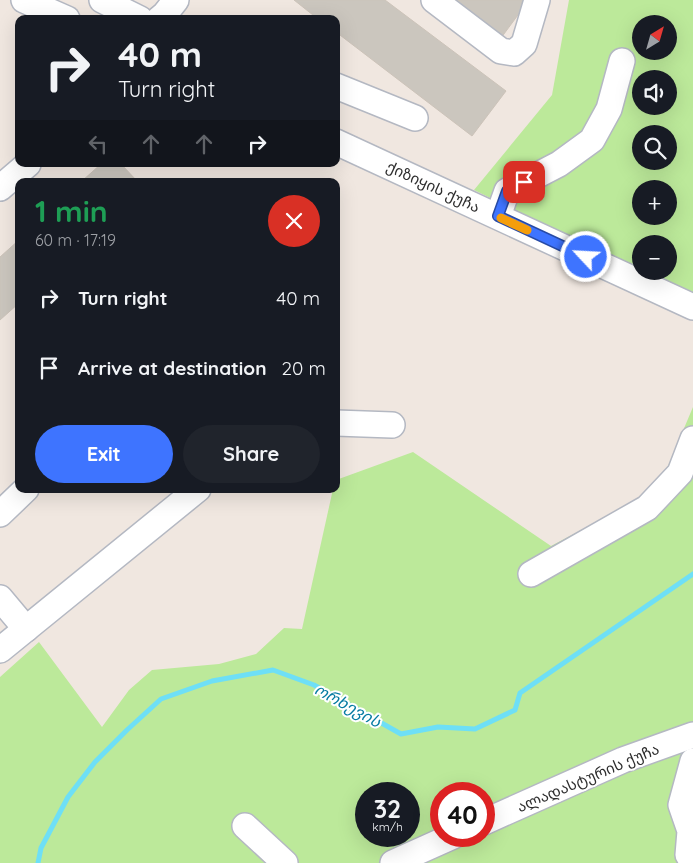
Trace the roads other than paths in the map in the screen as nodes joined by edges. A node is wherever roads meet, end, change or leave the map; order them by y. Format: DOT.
graph roads {
  1 [pos="24,0"];
  2 [pos="102,0"];
  3 [pos="434,0"];
  4 [pos="537,0"];
  5 [pos="57,15"];
  6 [pos="132,15"];
  7 [pos="622,62"];
  8 [pos="340,88"];
  9 [pos="415,118"];
  10 [pos="340,144"];
  11 [pos="15,166"];
  12 [pos="0,188"];
  13 [pos="498,216"];
  14 [pos="693,307"];
  15 [pos="340,423"];
  16 [pos="392,425"];
  17 [pos="693,439"];
  18 [pos="22,493"];
  19 [pos="193,493"];
  20 [pos="0,514"];
  21 [pos="531,574"];
  22 [pos="0,598"];
  23 [pos="26,629"];
  24 [pos="0,650"];
  25 [pos="693,735"];
  26 [pos="693,761"];
  27 [pos="495,817"];
  28 [pos="245,826"];
  29 [pos="430,846"];
  30 [pos="690,855"];
  31 [pos="285,863"];
  32 [pos="393,863"];
  1 -- 5 [label="street"];
  2 -- 6 [label="street"];
  3 -- 4 [label="street"];
  7 -- 13 [label="street"];
  8 -- 9 [label="street"];
  10 -- 13 [label="street, ქიზიყის ქუჩა"];
  11 -- 12 [label="street"];
  13 -- 14 [label="street, ქიზიყის ქუჩა"];
  15 -- 16 [label="street"];
  17 -- 21 [label="street"];
  18 -- 20 [label="street"];
  19 -- 23 [label="street"];
  22 -- 23 [label="street"];
  23 -- 24 [label="street"];
  25 -- 27 [label="street, ალადასტურის ქუჩა"];
  26 -- 30 [label="street"];
  28 -- 31 [label="street"];
  29 -- 32 [label="street"];
}
